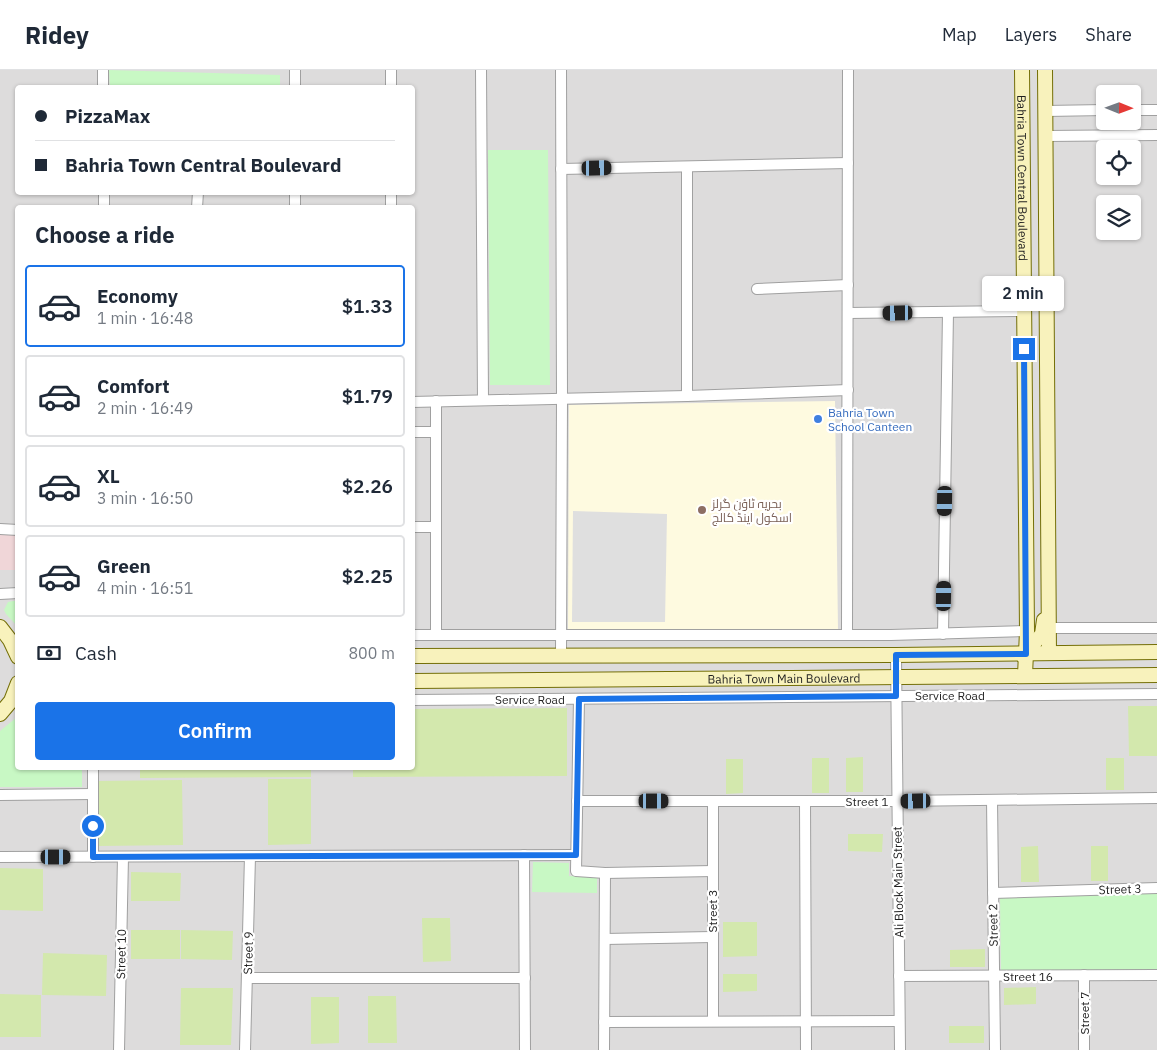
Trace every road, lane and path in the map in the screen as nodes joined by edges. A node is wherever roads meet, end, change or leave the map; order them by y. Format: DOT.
graph roads {
  1 [pos="103,70"];
  2 [pos="295,70"];
  3 [pos="390,70"];
  4 [pos="481,70"];
  5 [pos="561,70"];
  6 [pos="848,70"];
  7 [pos="1022,70"];
  8 [pos="1045,70"];
  9 [pos="103,85"];
  10 [pos="295,85"];
  11 [pos="390,85"];
  12 [pos="1096,110"];
  13 [pos="1141,110"];
  14 [pos="1157,110"];
  15 [pos="1046,111"];
  16 [pos="1157,134"];
  17 [pos="1046,136"];
  18 [pos="848,164"];
  19 [pos="687,167"];
  20 [pos="561,169"];
  21 [pos="848,285"];
  22 [pos="757,289"];
  23 [pos="1024,311"];
  24 [pos="948,312"];
  25 [pos="848,314"];
  26 [pos="848,390"];
  27 [pos="687,396"];
  28 [pos="562,399"];
  29 [pos="483,400"];
  30 [pos="436,401"];
  31 [pos="415,402"];
  32 [pos="415,432"];
  33 [pos="436,432"];
  34 [pos="415,527"];
  35 [pos="436,527"];
  36 [pos="0,529"];
  37 [pos="15,530"];
  38 [pos="1048,559"];
  39 [pos="15,593"];
  40 [pos="0,594"];
  41 [pos="0,627"];
  42 [pos="1049,628"];
  43 [pos="1157,628"];
  44 [pos="1026,632"];
  45 [pos="561,634"];
  46 [pos="847,634"];
  47 [pos="943,634"];
  48 [pos="415,635"];
  49 [pos="436,635"];
  50 [pos="14,640"];
  51 [pos="1157,652"];
  52 [pos="1049,653"];
  53 [pos="1026,654"];
  54 [pos="896,655"];
  55 [pos="415,656"];
  56 [pos="561,656"];
  57 [pos="1157,675"];
  58 [pos="896,676"];
  59 [pos="1003,676"];
  60 [pos="1025,676"];
  61 [pos="569,679"];
  62 [pos="415,681"];
  63 [pos="1157,694"];
  64 [pos="896,696"];
  65 [pos="568,699"];
  66 [pos="579,699"];
  67 [pos="415,700"];
  68 [pos="14,701"];
  69 [pos="0,714"];
  70 [pos="94,770"];
  71 [pos="93,794"];
  72 [pos="0,795"];
  73 [pos="1157,798"];
  74 [pos="992,800"];
  75 [pos="577,801"];
  76 [pos="712,801"];
  77 [pos="805,801"];
  78 [pos="897,801"];
  79 [pos="524,855"];
  80 [pos="576,855"];
  81 [pos="250,856"];
  82 [pos="93,857"];
  83 [pos="123,857"];
  84 [pos="0,858"];
  85 [pos="712,871"];
  86 [pos="605,873"];
  87 [pos="1157,888"];
  88 [pos="993,892"];
  89 [pos="712,937"];
  90 [pos="605,939"];
  91 [pos="1157,975"];
  92 [pos="899,976"];
  93 [pos="994,976"];
  94 [pos="1084,976"];
  95 [pos="247,978"];
  96 [pos="525,978"];
  97 [pos="713,1021"];
  98 [pos="806,1021"];
  99 [pos="899,1021"];
  100 [pos="604,1022"];
  101 [pos="119,1050"];
  102 [pos="245,1050"];
  103 [pos="525,1050"];
  104 [pos="604,1050"];
  105 [pos="806,1050"];
  106 [pos="900,1050"];
  107 [pos="995,1050"];
  108 [pos="1084,1050"];
  1 -- 9 [label="street"];
  2 -- 10 [label="street"];
  3 -- 11 [label="street"];
  4 -- 29 [label="street"];
  5 -- 20 [label="street"];
  6 -- 18 [label="street"];
  7 -- 23 [label="main road, Bahria Town Central Boulevard"];
  8 -- 15 [label="main road, Bahria Town Central Boulevard"];
  12 -- 15 [label="street"];
  13 -- 14 [label="street"];
  15 -- 17 [label="main road, Bahria Town Central Boulevard"];
  16 -- 17 [label="street"];
  17 -- 38 [label="main road, Bahria Town Central Boulevard"];
  18 -- 19 [label="street"];
  18 -- 21 [label="street"];
  19 -- 20 [label="street"];
  19 -- 27 [label="street"];
  20 -- 28 [label="street"];
  21 -- 22 [label="street"];
  21 -- 25 [label="street"];
  23 -- 24 [label="street"];
  23 -- 44 [label="main road, Bahria Town Central Boulevard"];
  24 -- 25 [label="street"];
  24 -- 47 [label="street"];
  25 -- 26 [label="street"];
  26 -- 27 [label="street"];
  26 -- 46 [label="street"];
  27 -- 28 [label="street"];
  28 -- 29 [label="street"];
  28 -- 45 [label="street"];
  29 -- 30 [label="street"];
  30 -- 31 [label="street"];
  30 -- 33 [label="street"];
  32 -- 33 [label="street"];
  33 -- 35 [label="street"];
  34 -- 35 [label="street"];
  35 -- 49 [label="street"];
  36 -- 37 [label="street"];
  38 -- 42 [label="main road, Bahria Town Central Boulevard"];
  38 -- 53 [label="main road"];
  39 -- 40 [label="street"];
  41 -- 50 [label="main road"];
  42 -- 43 [label="street"];
  42 -- 52 [label="main road, Bahria Town Central Boulevard"];
  44 -- 47 [label="street"];
  44 -- 53 [label="main road, Bahria Town Central Boulevard"];
  45 -- 46 [label="street"];
  45 -- 49 [label="street"];
  45 -- 56 [label="street"];
  46 -- 47 [label="street"];
  48 -- 49 [label="street"];
  51 -- 52 [label="main road, Bahria Town Main Boulevard"];
  52 -- 53 [label="main road, Bahria Town Main Boulevard"];
  53 -- 54 [label="main road, Bahria Town Main Boulevard"];
  53 -- 59 [label="main road"];
  53 -- 60 [label="main road, Bahria Town Central Boulevard"];
  54 -- 56 [label="main road, Bahria Town Main Boulevard"];
  54 -- 58 [label="street, Ali Block Main Street"];
  55 -- 56 [label="main road, Bahria Town Main Boulevard"];
  57 -- 60 [label="main road, Bahria Town Main Boulevard"];
  58 -- 59 [label="main road, Bahria Town Main Boulevard"];
  58 -- 61 [label="main road, Bahria Town Main Boulevard"];
  58 -- 64 [label="street, Ali Block Main Street"];
  59 -- 60 [label="main road, Bahria Town Main Boulevard"];
  61 -- 62 [label="main road, Bahria Town Main Boulevard"];
  61 -- 65 [label="street"];
  63 -- 64 [label="street, Service Road"];
  64 -- 66 [label="street, Service Road"];
  64 -- 78 [label="street, Ali Block Main Street"];
  65 -- 66 [label="street, Service Road"];
  65 -- 67 [label="street, Service Road"];
  66 -- 75 [label="street"];
  68 -- 69 [label="main road"];
  70 -- 71 [label="street"];
  71 -- 72 [label="street"];
  71 -- 82 [label="street"];
  73 -- 74 [label="street, Street 1"];
  74 -- 78 [label="street, Street 1"];
  74 -- 88 [label="street, Street 2"];
  75 -- 76 [label="street, Street 1"];
  75 -- 80 [label="street"];
  76 -- 77 [label="street, Street 1"];
  76 -- 85 [label="street, Street 3"];
  77 -- 78 [label="street, Street 1"];
  77 -- 98 [label="street"];
  78 -- 92 [label="street, Ali Block Main Street"];
  79 -- 80 [label="street"];
  79 -- 81 [label="street"];
  79 -- 96 [label="street"];
  80 -- 86 [label="street"];
  81 -- 83 [label="street"];
  81 -- 95 [label="street, Street 9"];
  82 -- 83 [label="street"];
  82 -- 84 [label="street"];
  83 -- 101 [label="street, Street 10"];
  85 -- 86 [label="street"];
  85 -- 89 [label="street, Street 3"];
  86 -- 90 [label="street"];
  87 -- 88 [label="street, Street 3"];
  88 -- 93 [label="street, Street 2"];
  89 -- 90 [label="street"];
  89 -- 97 [label="street, Street 3"];
  90 -- 100 [label="street"];
  91 -- 94 [label="street, Street 16"];
  92 -- 93 [label="street, Street 16"];
  92 -- 99 [label="street, Ali Block Main Street"];
  93 -- 94 [label="street, Street 16"];
  93 -- 107 [label="street, Street 2"];
  94 -- 108 [label="street, Street 7"];
  95 -- 96 [label="street"];
  95 -- 102 [label="street, Street 9"];
  96 -- 103 [label="street"];
  97 -- 98 [label="street"];
  97 -- 100 [label="street"];
  98 -- 99 [label="street"];
  98 -- 105 [label="street"];
  99 -- 106 [label="street, Ali Block Main Street"];
  100 -- 104 [label="street"];
}
